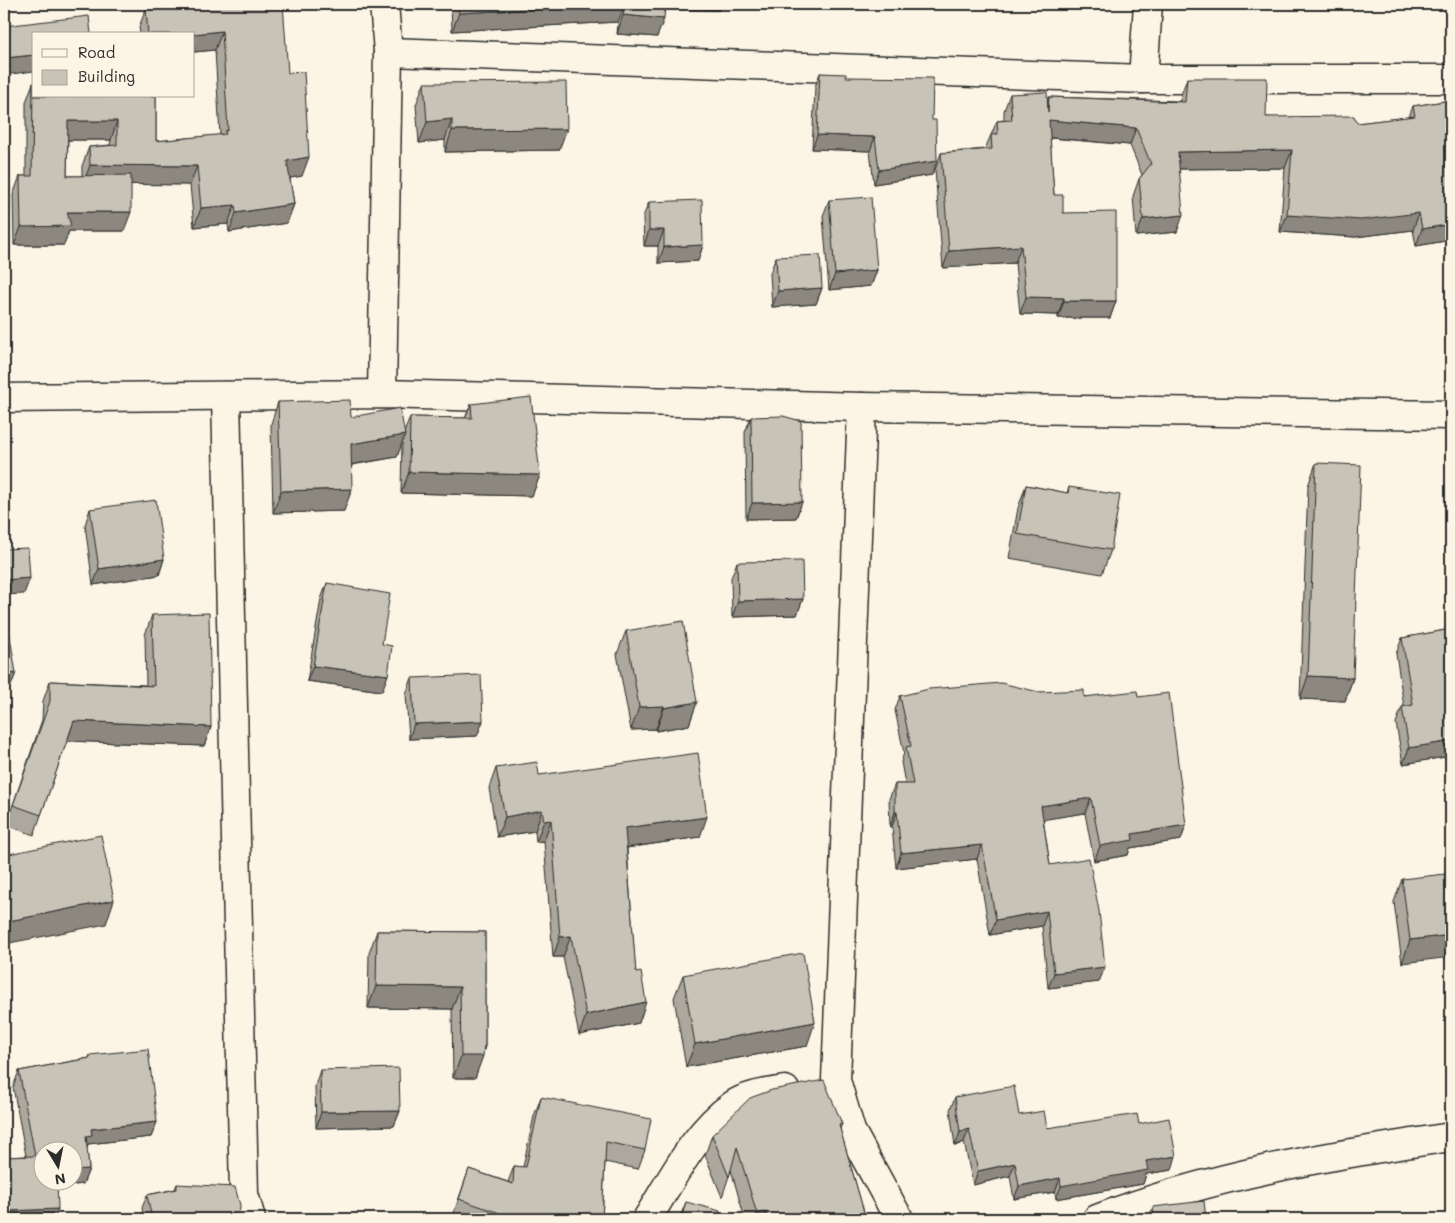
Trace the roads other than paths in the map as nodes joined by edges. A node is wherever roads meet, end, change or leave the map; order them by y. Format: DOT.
graph roads {
  1 [pos="384,4"];
  2 [pos="1148,4"];
  3 [pos="388,52"];
  4 [pos="1143,78"];
  5 [pos="1451,79"];
  6 [pos="382,394"];
  7 [pos="226,396"];
  8 [pos="4,398"];
  9 [pos="862,407"];
  10 [pos="1451,415"];
  11 [pos="836,1080"];
  12 [pos="1451,1137"];
  13 [pos="251,1219"];
  14 [pos="648,1219"];
  15 [pos="899,1219"];
  16 [pos="1097,1219"];
  1 -- 3 [label="street"];
  2 -- 4 [label="street"];
  3 -- 4 [label="street"];
  3 -- 6 [label="street"];
  4 -- 5 [label="street"];
  6 -- 7 [label="street"];
  6 -- 9 [label="street"];
  7 -- 8 [label="street"];
  7 -- 13 [label="street"];
  9 -- 10 [label="street"];
  9 -- 11 [label="street"];
  11 -- 14 [label="street"];
  11 -- 15 [label="street"];
  12 -- 16 [label="street"];
}
